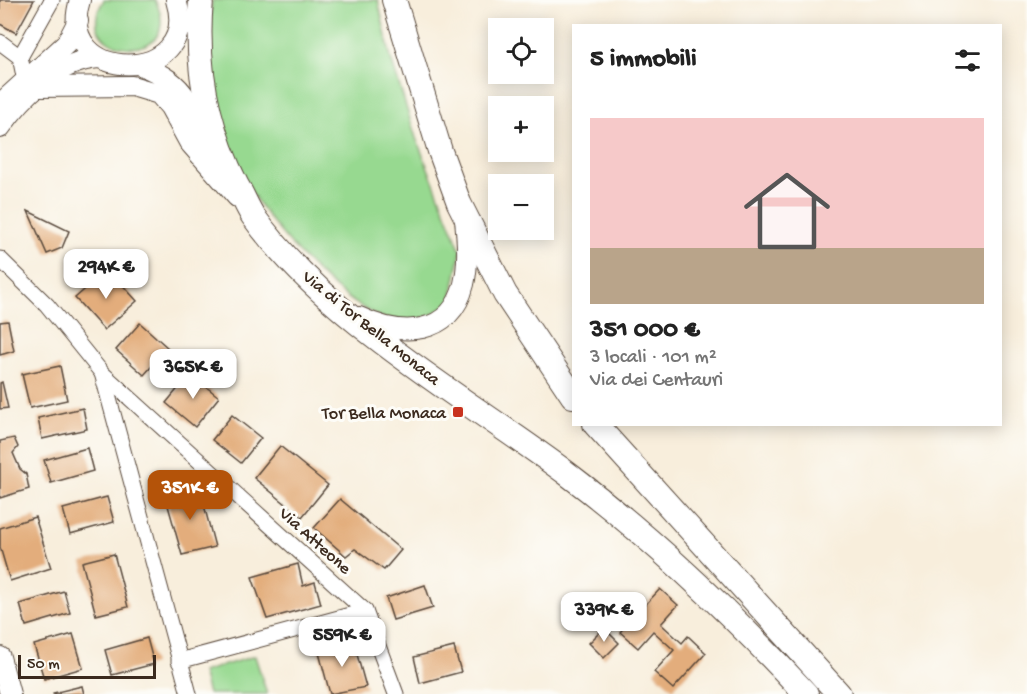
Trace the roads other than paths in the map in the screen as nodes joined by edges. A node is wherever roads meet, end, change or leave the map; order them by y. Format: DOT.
graph roads {
  1 [pos="52,0"];
  2 [pos="80,0"];
  3 [pos="176,0"];
  4 [pos="201,0"];
  5 [pos="394,0"];
  6 [pos="78,21"];
  7 [pos="36,31"];
  8 [pos="0,42"];
  9 [pos="56,54"];
  10 [pos="20,57"];
  11 [pos="99,58"];
  12 [pos="140,65"];
  13 [pos="32,84"];
  14 [pos="0,104"];
  15 [pos="0,128"];
  16 [pos="201,156"];
  17 [pos="252,214"];
  18 [pos="465,214"];
  19 [pos="0,258"];
  20 [pos="343,310"];
  21 [pos="102,373"];
  22 [pos="572,395"];
  23 [pos="597,426"];
  24 [pos="365,611"];
  25 [pos="0,657"];
  26 [pos="179,661"];
  27 [pos="6,689"];
  28 [pos="189,694"];
  29 [pos="396,694"];
  30 [pos="806,694"];
  31 [pos="838,694"];
  1 -- 7 [label="street"];
  2 -- 6 [label="street"];
  3 -- 12 [label="street"];
  4 -- 17 [label="main road, Via di Tor Bella Monaca"];
  5 -- 18 [label="main road"];
  6 -- 9 [label="street"];
  6 -- 11 [label="street"];
  7 -- 9 [label="street"];
  7 -- 10 [label="street"];
  8 -- 10 [label="street"];
  9 -- 13 [label="street"];
  10 -- 13 [label="street"];
  11 -- 12 [label="street"];
  11 -- 13 [label="street"];
  12 -- 16 [label="street"];
  13 -- 14 [label="street"];
  13 -- 15 [label="street"];
  13 -- 16 [label="street"];
  16 -- 17 [label="street"];
  17 -- 20 [label="main road, Via di Tor Bella Monaca"];
  18 -- 20 [label="street"];
  18 -- 22 [label="main road"];
  19 -- 21 [label="street, Via Atteone"];
  20 -- 30 [label="main road, Via di Tor Bella Monaca"];
  21 -- 24 [label="street, Via Atteone"];
  21 -- 26 [label="street"];
  23 -- 31 [label="main road"];
  24 -- 26 [label="street"];
  24 -- 29 [label="street, Via Atteone"];
  25 -- 27 [label="street"];
  26 -- 28 [label="street"];
}
